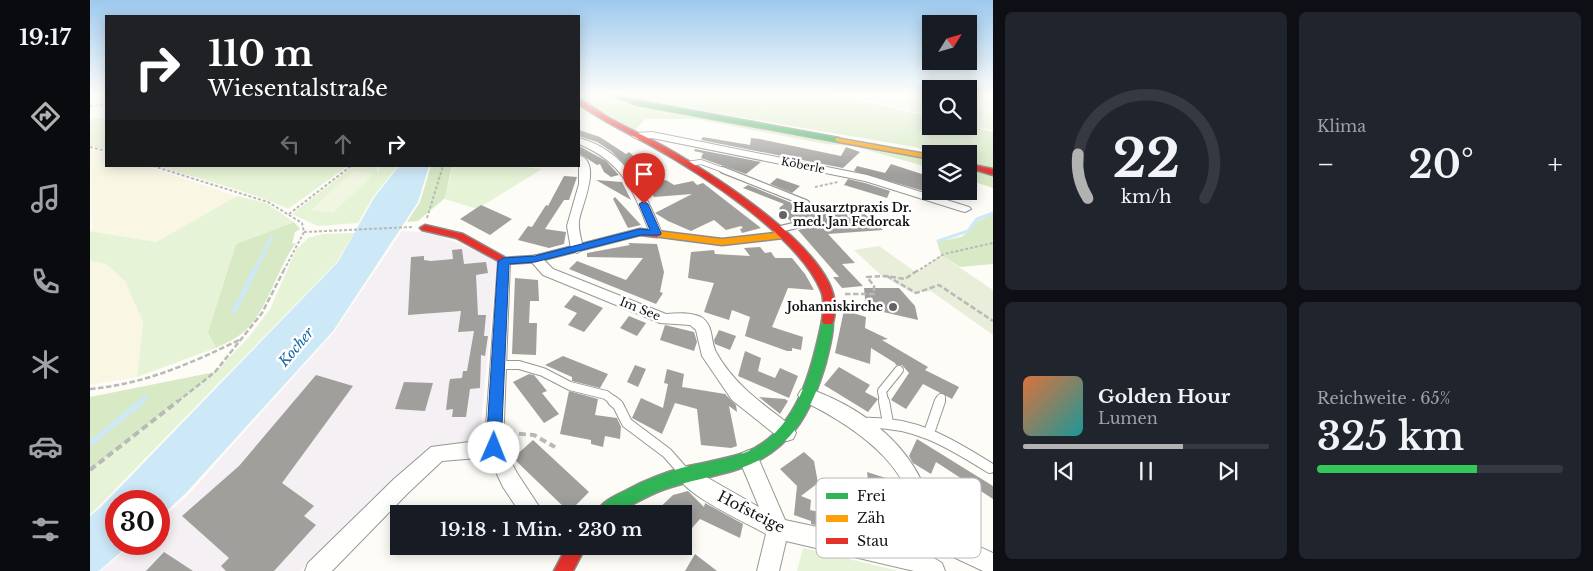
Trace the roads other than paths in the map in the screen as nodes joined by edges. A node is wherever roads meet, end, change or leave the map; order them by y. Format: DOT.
graph roads {
  1 [pos="612,121"];
  2 [pos="734,121"];
  3 [pos="637,136"];
  4 [pos="580,142"];
  5 [pos="922,155"];
  6 [pos="580,160"];
  7 [pos="688,164"];
  8 [pos="977,168"];
  9 [pos="993,172"];
  10 [pos="806,203"];
  11 [pos="965,209"];
  12 [pos="814,221"];
  13 [pos="425,228"];
  14 [pos="779,232"];
  15 [pos="656,233"];
  16 [pos="577,249"];
  17 [pos="535,259"];
  18 [pos="504,261"];
  19 [pos="499,366"];
  20 [pos="899,370"];
  21 [pos="807,395"];
  22 [pos="941,398"];
  23 [pos="859,423"];
  24 [pos="888,423"];
  25 [pos="929,433"];
  26 [pos="787,434"];
  27 [pos="494,440"];
  28 [pos="749,459"];
  29 [pos="990,468"];
  30 [pos="686,474"];
  31 [pos="912,478"];
  32 [pos="528,505"];
  33 [pos="617,505"];
  34 [pos="778,528"];
  35 [pos="816,538"];
  36 [pos="895,558"];
  37 [pos="980,558"];
  38 [pos="993,564"];
  39 [pos="926,566"];
  40 [pos="316,571"];
  41 [pos="768,571"];
  1 -- 3 [label="main road"];
  2 -- 5 [label="main road"];
  3 -- 7 [label="main road"];
  3 -- 11 [label="street, Köberle"];
  4 -- 15 [label="street"];
  6 -- 16 [label="street"];
  7 -- 10 [label="lane"];
  7 -- 14 [label="main road"];
  8 -- 9 [label="main road"];
  12 -- 14 [label="lane"];
  13 -- 18 [label="main road"];
  14 -- 15 [label="main road"];
  14 -- 21 [label="main road"];
  15 -- 16 [label="main road"];
  16 -- 17 [label="main road"];
  17 -- 18 [label="main road"];
  17 -- 26 [label="street, Im See"];
  18 -- 19 [label="street"];
  19 -- 27 [label="street"];
  19 -- 30 [label="lane"];
  20 -- 24 [label="lane"];
  21 -- 23 [label="street"];
  21 -- 26 [label="main road"];
  22 -- 25 [label="lane"];
  23 -- 24 [label="lane"];
  23 -- 31 [label="street"];
  24 -- 25 [label="lane"];
  25 -- 29 [label="lane"];
  26 -- 28 [label="main road"];
  27 -- 32 [label="street"];
  27 -- 40 [label="street"];
  28 -- 30 [label="main road"];
  28 -- 34 [label="street"];
  30 -- 33 [label="main road"];
  30 -- 34 [label="street, Hofsteige"];
  34 -- 35 [label="street, Hofsteige"];
  34 -- 41 [label="street"];
  36 -- 39 [label="street, Hofsteige"];
  37 -- 38 [label="street"];
}
